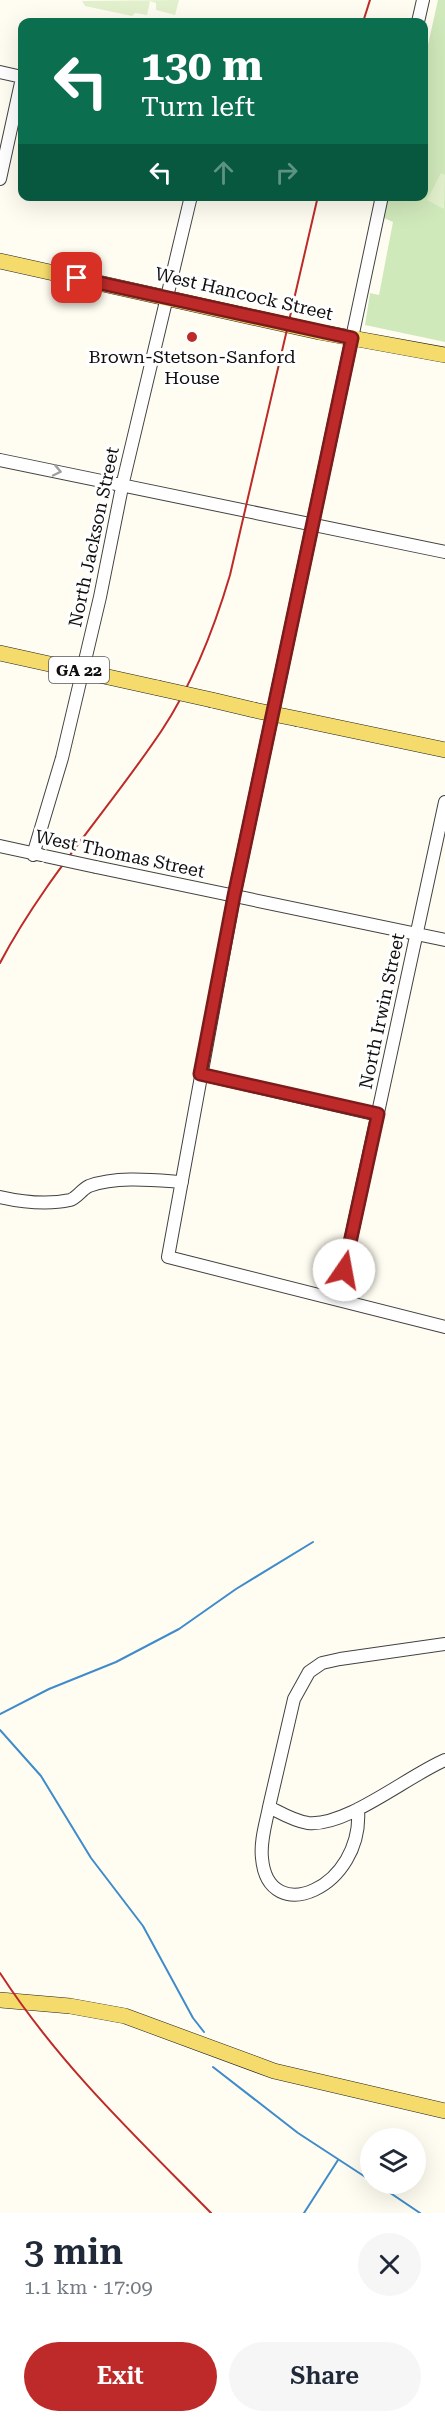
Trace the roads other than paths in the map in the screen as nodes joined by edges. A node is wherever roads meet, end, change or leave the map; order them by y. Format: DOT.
graph roads {
  1 [pos="423,0"];
  2 [pos="419,18"];
  3 [pos="0,72"];
  4 [pos="18,76"];
  5 [pos="18,96"];
  6 [pos="0,179"];
  7 [pos="190,201"];
  8 [pos="381,201"];
  9 [pos="0,261"];
  10 [pos="167,296"];
  11 [pos="352,338"];
  12 [pos="445,355"];
  13 [pos="0,460"];
  14 [pos="123,485"];
  15 [pos="314,524"];
  16 [pos="445,552"];
  17 [pos="0,653"];
  18 [pos="82,670"];
  19 [pos="445,750"];
  20 [pos="445,802"];
  21 [pos="0,846"];
  22 [pos="39,855"];
  23 [pos="234,896"];
  24 [pos="417,935"];
  25 [pos="445,940"];
  26 [pos="200,1074"];
  27 [pos="378,1114"];
  28 [pos="182,1182"];
  29 [pos="0,1197"];
  30 [pos="338,1298"];
  31 [pos="445,1327"];
  32 [pos="445,1644"];
  33 [pos="445,1760"];
  34 [pos="269,1807"];
  35 [pos="358,1809"];
  36 [pos="0,2000"];
  37 [pos="445,2111"];
  1 -- 2 [label="street"];
  3 -- 4 [label="street"];
  5 -- 6 [label="street"];
  7 -- 10 [label="street, North Jackson Street"];
  8 -- 11 [label="street"];
  9 -- 10 [label="main road, West Hancock Street"];
  10 -- 11 [label="main road, West Hancock Street"];
  10 -- 14 [label="street, North Jackson Street"];
  11 -- 12 [label="main road, West Hancock Street"];
  11 -- 15 [label="street"];
  13 -- 14 [label="street, one-way"];
  14 -- 15 [label="street"];
  14 -- 18 [label="street, North Jackson Street"];
  15 -- 16 [label="street"];
  15 -- 23 [label="street"];
  17 -- 18 [label="main road, GA 22"];
  18 -- 19 [label="main road, GA 22, bridge"];
  18 -- 22 [label="street, North Jackson Street"];
  20 -- 24 [label="street, North Irwin Street"];
  21 -- 22 [label="street, West Thomas Street"];
  22 -- 23 [label="street, West Thomas Street, bridge"];
  23 -- 24 [label="street, West Thomas Street"];
  23 -- 26 [label="street"];
  24 -- 25 [label="street, West Thomas Street"];
  24 -- 27 [label="street, North Irwin Street"];
  26 -- 27 [label="street"];
  26 -- 28 [label="street"];
  27 -- 30 [label="street, North Irwin Street"];
  28 -- 29 [label="street"];
  28 -- 30 [label="street"];
  30 -- 31 [label="street"];
  32 -- 34 [label="street"];
  33 -- 35 [label="street"];
  34 -- 35 [label="street"];
  34 -- 35 [label="street"];
  36 -- 37 [label="main road"];
}
